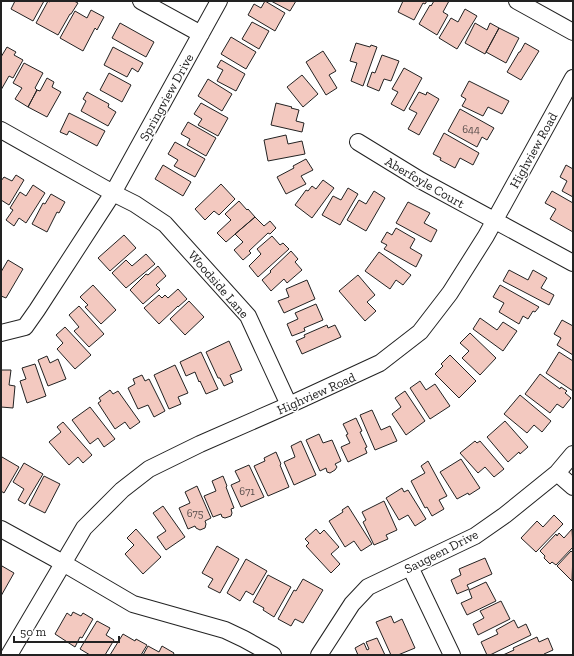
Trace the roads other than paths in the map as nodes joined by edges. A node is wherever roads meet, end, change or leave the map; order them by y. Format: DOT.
graph roads {
  1 [pos="140,1"];
  2 [pos="219,1"];
  3 [pos="517,1"];
  4 [pos="573,32"];
  5 [pos="201,34"];
  6 [pos="573,78"];
  7 [pos="1,130"];
  8 [pos="358,142"];
  9 [pos="113,192"];
  10 [pos="494,220"];
  11 [pos="573,263"];
  12 [pos="1,333"];
  13 [pos="289,405"];
  14 [pos="573,454"];
  15 [pos="557,473"];
  16 [pos="573,487"];
  17 [pos="1,529"];
  18 [pos="63,563"];
  19 [pos="410,567"];
  20 [pos="9,655"];
  21 [pos="273,655"];
  22 [pos="319,655"];
  23 [pos="452,655"];
  1 -- 5 [label="street"];
  2 -- 5 [label="street, Springview Drive"];
  3 -- 4 [label="street"];
  5 -- 9 [label="street, Springview Drive"];
  6 -- 10 [label="street, Highview Road"];
  7 -- 9 [label="street"];
  8 -- 10 [label="street, Aberfoyle Court"];
  9 -- 12 [label="street, Springview Drive"];
  9 -- 13 [label="street, Woodside Lane"];
  10 -- 11 [label="street, Aberfoyle Court"];
  10 -- 13 [label="street, Highview Road"];
  13 -- 18 [label="street, Highview Road"];
  14 -- 15 [label="street, Saugeen Drive"];
  15 -- 16 [label="street"];
  15 -- 19 [label="street, Saugeen Drive"];
  17 -- 18 [label="street"];
  18 -- 20 [label="street, Highview Road"];
  18 -- 21 [label="street"];
  19 -- 22 [label="street, Saugeen Drive"];
  19 -- 23 [label="street"];
}
